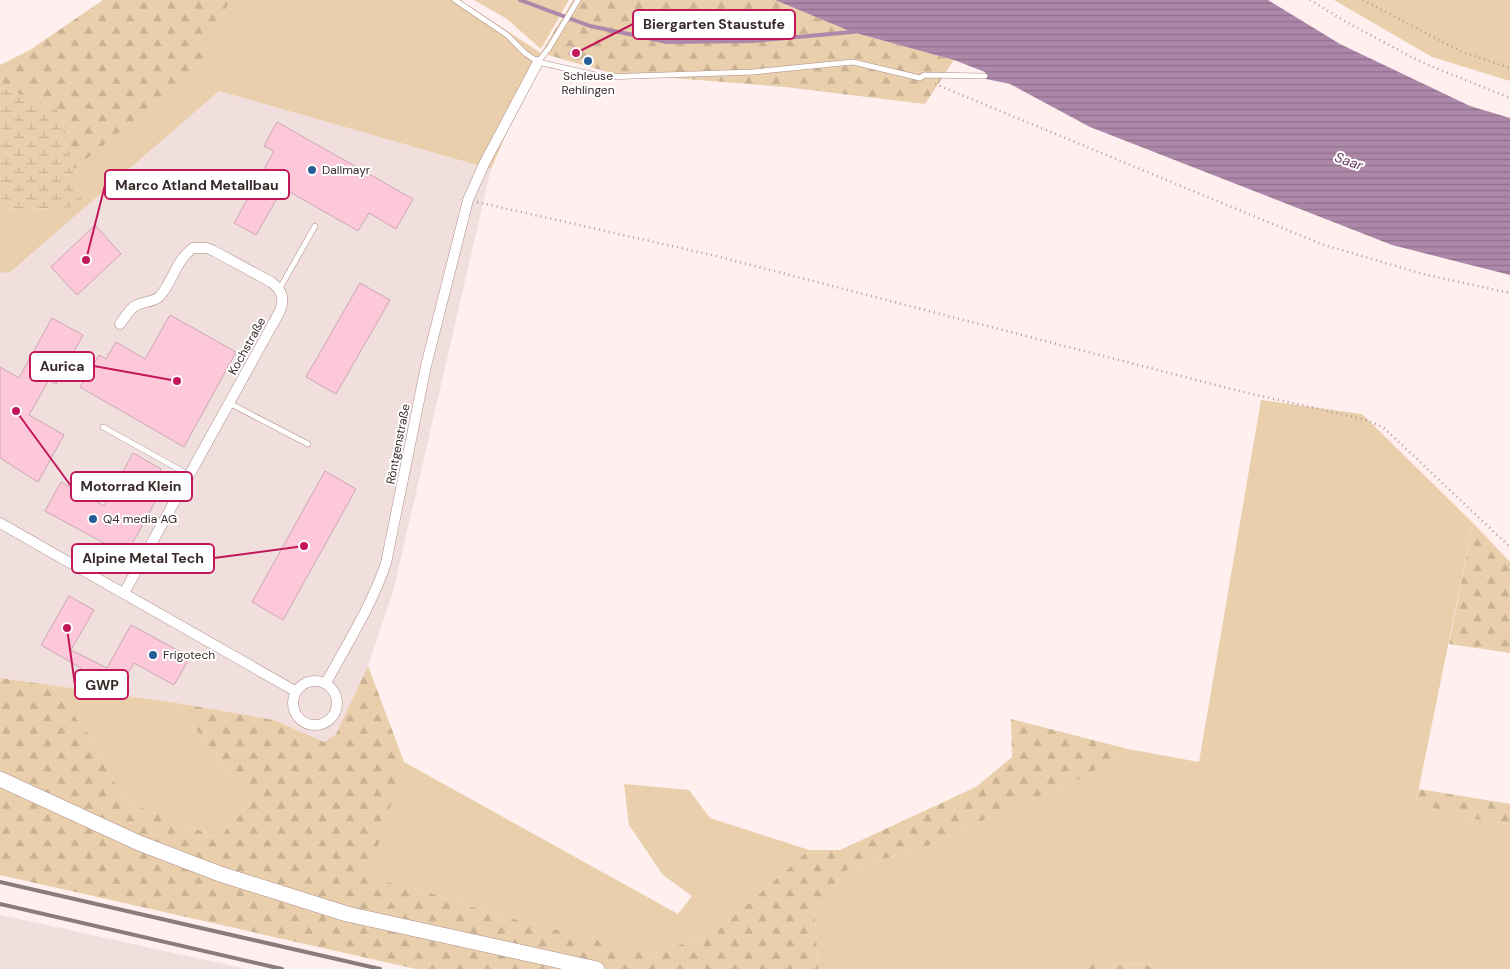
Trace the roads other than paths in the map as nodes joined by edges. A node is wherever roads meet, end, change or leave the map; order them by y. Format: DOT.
graph roads {
  1 [pos="455,0"];
  2 [pos="577,1"];
  3 [pos="538,62"];
  4 [pos="985,76"];
  5 [pos="315,226"];
  6 [pos="280,288"];
  7 [pos="120,324"];
  8 [pos="229,403"];
  9 [pos="104,427"];
  10 [pos="308,444"];
  11 [pos="189,475"];
  12 [pos="0,523"];
  13 [pos="124,593"];
  14 [pos="326,683"];
  15 [pos="296,691"];
  16 [pos="0,779"];
  17 [pos="597,969"];
  1 -- 3 [label="lane"];
  2 -- 3 [label="lane"];
  3 -- 4 [label="lane"];
  3 -- 14 [label="street, Röntgenstraße"];
  5 -- 6 [label="lane"];
  6 -- 7 [label="street"];
  6 -- 8 [label="street, Kochstraße"];
  8 -- 10 [label="lane"];
  8 -- 11 [label="street, Kochstraße"];
  9 -- 11 [label="lane"];
  11 -- 13 [label="street, Kochstraße"];
  12 -- 13 [label="street"];
  13 -- 15 [label="street"];
  14 -- 15 [label="street"];
  14 -- 15 [label="street"];
  16 -- 17 [label="main road"];
}
